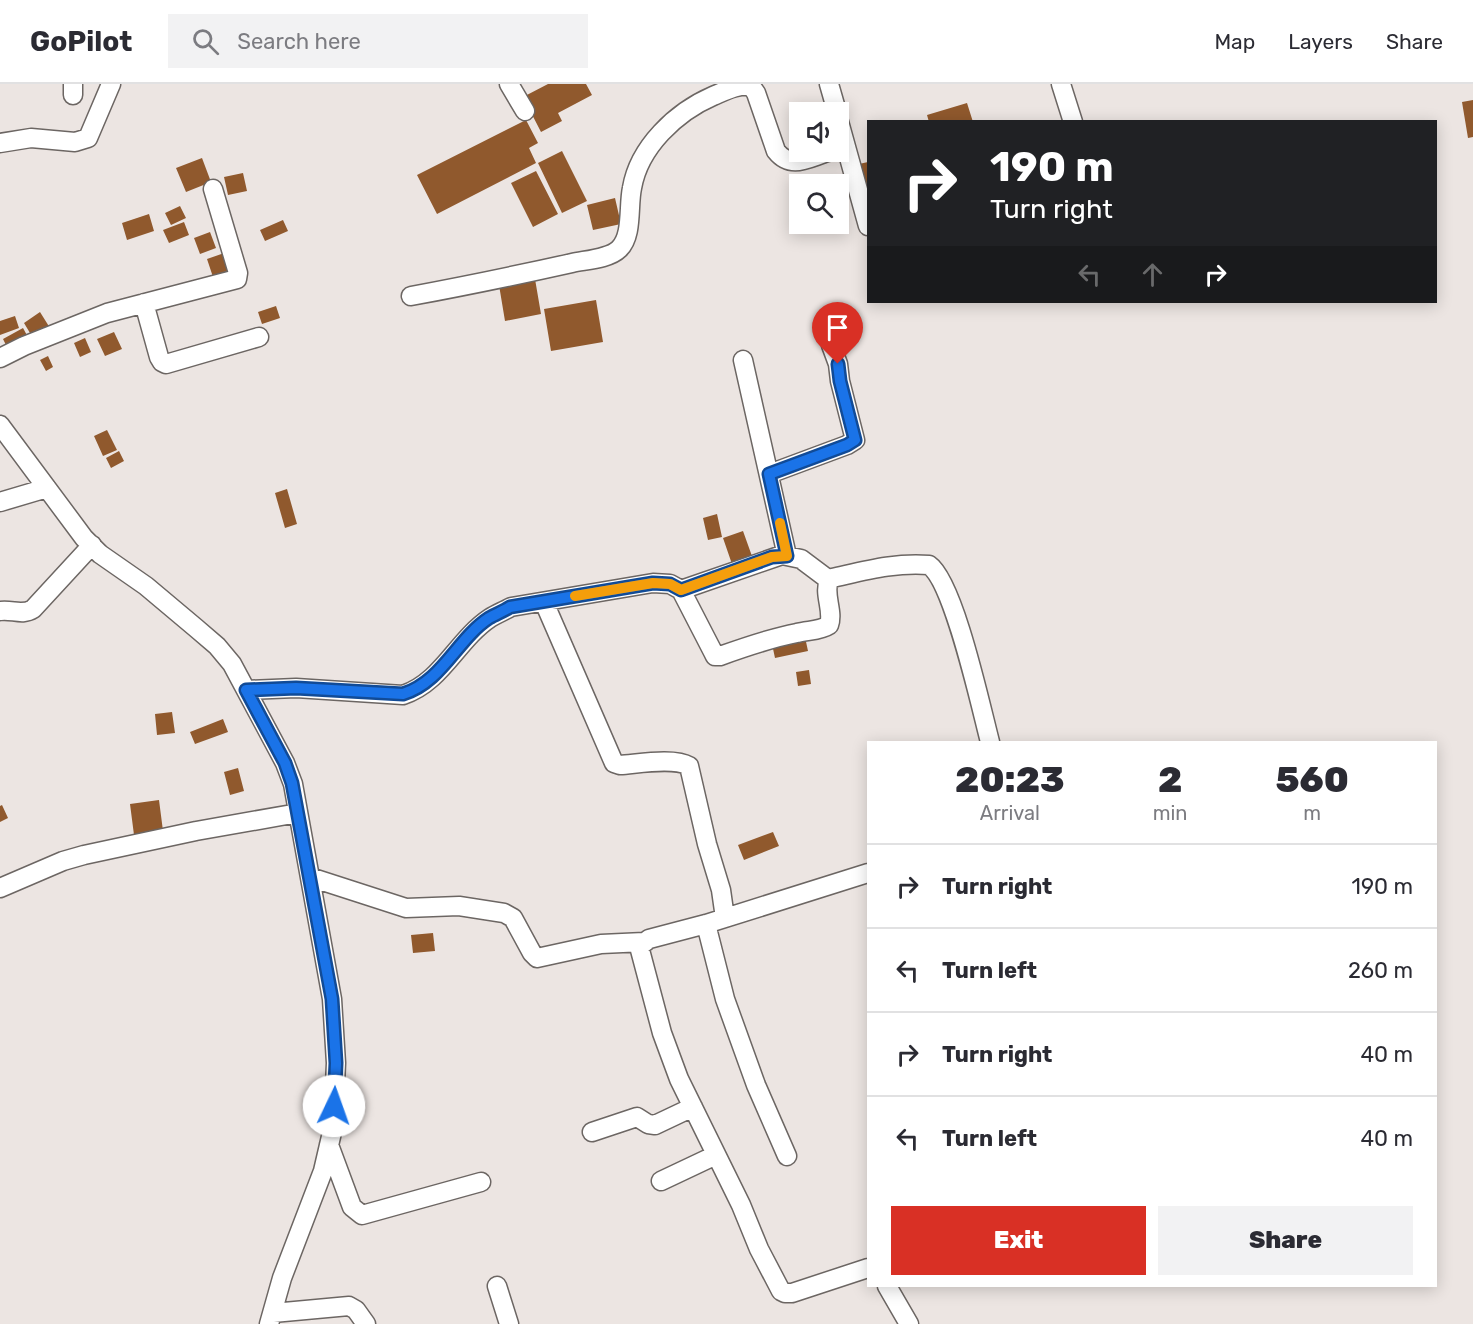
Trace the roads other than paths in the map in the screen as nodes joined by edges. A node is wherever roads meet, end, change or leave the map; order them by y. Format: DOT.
graph roads {
  1 [pos="111,84"];
  2 [pos="509,84"];
  3 [pos="829,84"];
  4 [pos="1061,84"];
  5 [pos="834,102"];
  6 [pos="525,111"];
  7 [pos="1072,120"];
  8 [pos="0,142"];
  9 [pos="789,161"];
  10 [pos="847,162"];
  11 [pos="213,189"];
  12 [pos="867,223"];
  13 [pos="411,296"];
  14 [pos="144,303"];
  15 [pos="259,337"];
  16 [pos="831,345"];
  17 [pos="0,358"];
  18 [pos="743,360"];
  19 [pos="0,425"];
  20 [pos="769,474"];
  21 [pos="47,488"];
  22 [pos="0,502"];
  23 [pos="92,545"];
  24 [pos="787,556"];
  25 [pos="829,580"];
  26 [pos="681,590"];
  27 [pos="544,602"];
  28 [pos="0,611"];
  29 [pos="246,690"];
  30 [pos="990,741"];
  31 [pos="298,813"];
  32 [pos="867,873"];
  33 [pos="310,877"];
  34 [pos="0,888"];
  35 [pos="725,918"];
  36 [pos="706,924"];
  37 [pos="644,942"];
  38 [pos="693,1107"];
  39 [pos="592,1132"];
  40 [pos="329,1145"];
  41 [pos="716,1155"];
  42 [pos="787,1156"];
  43 [pos="662,1181"];
  44 [pos="481,1182"];
  45 [pos="867,1268"];
  46 [pos="497,1286"];
  47 [pos="888,1287"];
  48 [pos="271,1319"];
  49 [pos="366,1324"];
  50 [pos="509,1324"];
  51 [pos="909,1324"];
  1 -- 8 [label="street"];
  2 -- 6 [label="street"];
  3 -- 5 [label="street"];
  4 -- 7 [label="street"];
  9 -- 13 [label="street"];
  10 -- 12 [label="street"];
  11 -- 14 [label="street"];
  14 -- 15 [label="street"];
  14 -- 17 [label="street"];
  16 -- 20 [label="street"];
  18 -- 20 [label="street"];
  19 -- 21 [label="street"];
  20 -- 24 [label="street"];
  21 -- 22 [label="street"];
  21 -- 23 [label="street"];
  23 -- 28 [label="street"];
  23 -- 29 [label="street"];
  24 -- 25 [label="street"];
  24 -- 26 [label="street"];
  25 -- 26 [label="street"];
  25 -- 30 [label="street"];
  26 -- 27 [label="street"];
  27 -- 29 [label="street"];
  27 -- 35 [label="street"];
  29 -- 31 [label="street"];
  31 -- 33 [label="street"];
  31 -- 34 [label="street"];
  32 -- 35 [label="street"];
  33 -- 37 [label="street"];
  33 -- 40 [label="street"];
  35 -- 36 [label="street"];
  36 -- 37 [label="street"];
  36 -- 42 [label="street"];
  37 -- 38 [label="street"];
  38 -- 39 [label="street"];
  38 -- 41 [label="street"];
  40 -- 44 [label="street"];
  40 -- 48 [label="street"];
  41 -- 43 [label="street"];
  41 -- 45 [label="street"];
  46 -- 50 [label="street"];
  47 -- 51 [label="street"];
  48 -- 49 [label="street"];
}
